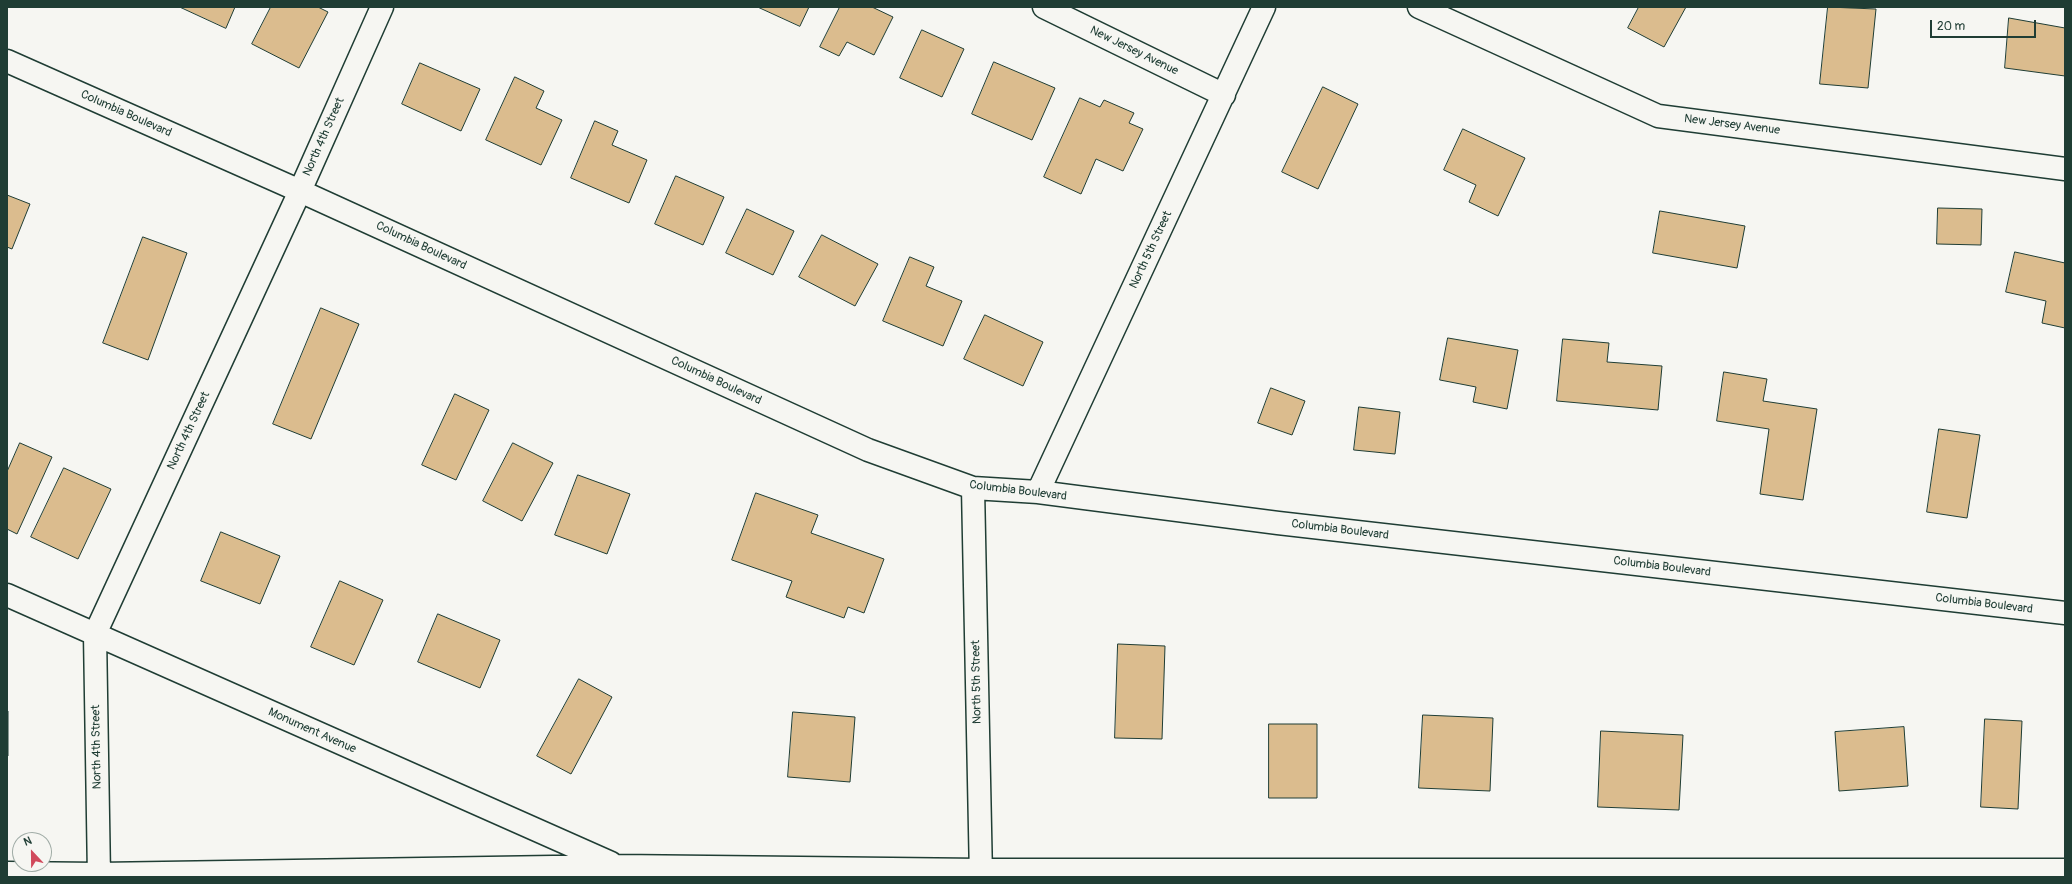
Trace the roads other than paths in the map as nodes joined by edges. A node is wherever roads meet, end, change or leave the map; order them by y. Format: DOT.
graph roads {
  1 [pos="382,7"];
  2 [pos="1044,7"];
  3 [pos="1264,7"];
  4 [pos="1420,7"];
  5 [pos="7,61"];
  6 [pos="1224,95"];
  7 [pos="2065,169"];
  8 [pos="300,191"];
  9 [pos="973,488"];
  10 [pos="1038,492"];
  11 [pos="7,595"];
  12 [pos="2065,613"];
  13 [pos="95,634"];
  14 [pos="618,866"];
  15 [pos="2065,870"];
  16 [pos="7,873"];
  17 [pos="981,873"];
  18 [pos="99,876"];
  1 -- 8 [label="street, North 4th Street"];
  2 -- 6 [label="street, New Jersey Avenue"];
  3 -- 6 [label="street, North 5th Street"];
  4 -- 7 [label="street, New Jersey Avenue"];
  5 -- 8 [label="street, Columbia Boulevard"];
  6 -- 10 [label="street, North 5th Street"];
  8 -- 9 [label="street, Columbia Boulevard"];
  8 -- 13 [label="street, North 4th Street"];
  9 -- 10 [label="street, Columbia Boulevard"];
  9 -- 17 [label="street, North 5th Street"];
  10 -- 12 [label="street, Columbia Boulevard"];
  11 -- 13 [label="street, Monument Avenue"];
  13 -- 14 [label="street, Monument Avenue"];
  13 -- 18 [label="street, North 4th Street"];
  14 -- 17 [label="street"];
  14 -- 18 [label="street"];
  15 -- 17 [label="street"];
  16 -- 18 [label="street"];
}
